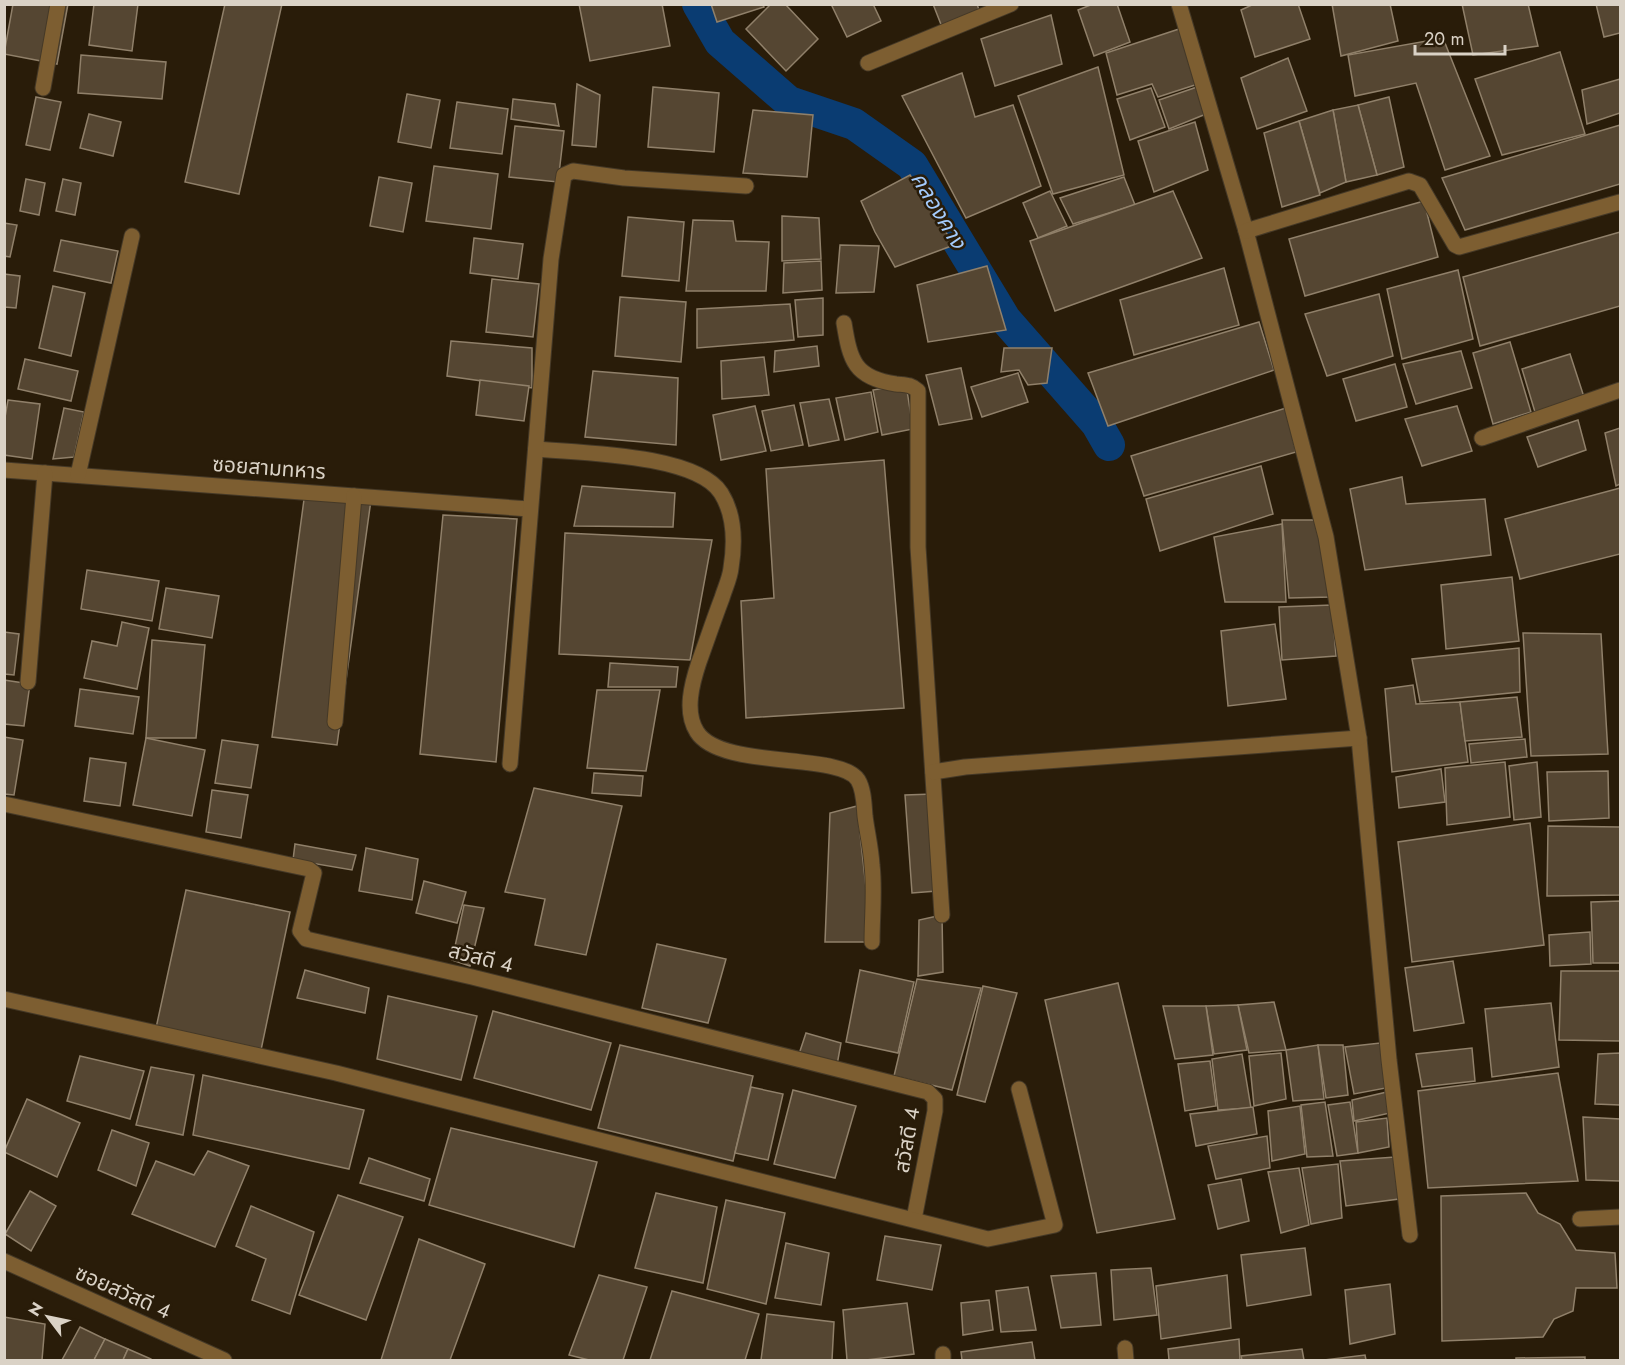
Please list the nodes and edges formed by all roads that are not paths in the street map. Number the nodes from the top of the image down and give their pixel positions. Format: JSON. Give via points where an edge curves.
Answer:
{"nodes":[{"id":1,"x":58,"y":4,"type":"edge"},
{"id":2,"x":1179,"y":4,"type":"edge"},
{"id":3,"x":1008,"y":5,"type":"edge"},
{"id":4,"x":868,"y":63,"type":"dead end"},
{"id":5,"x":43,"y":88,"type":"dead end"},
{"id":6,"x":746,"y":186,"type":"dead end"},
{"id":7,"x":1620,"y":202,"type":"edge"},
{"id":8,"x":1246,"y":231,"type":"junction"},
{"id":9,"x":132,"y":236,"type":"dead end"},
{"id":10,"x":844,"y":322,"type":"dead end"},
{"id":11,"x":1620,"y":390,"type":"edge"},
{"id":12,"x":1482,"y":438,"type":"dead end"},
{"id":13,"x":536,"y":449,"type":"junction"},
{"id":14,"x":4,"y":470,"type":"edge"},
{"id":15,"x":45,"y":473,"type":"junction"},
{"id":16,"x":78,"y":476,"type":"junction"},
{"id":17,"x":354,"y":496,"type":"junction"},
{"id":18,"x":529,"y":510,"type":"junction"},
{"id":19,"x":28,"y":682,"type":"dead end"},
{"id":20,"x":335,"y":722,"type":"dead end"},
{"id":21,"x":1359,"y":738,"type":"junction"},
{"id":22,"x":510,"y":764,"type":"dead end"},
{"id":23,"x":933,"y":772,"type":"junction"},
{"id":24,"x":4,"y":804,"type":"edge"},
{"id":25,"x":942,"y":915,"type":"dead end"},
{"id":26,"x":872,"y":942,"type":"dead end"},
{"id":27,"x":4,"y":999,"type":"edge"},
{"id":28,"x":1019,"y":1089,"type":"dead end"},
{"id":29,"x":1620,"y":1217,"type":"edge"},
{"id":30,"x":914,"y":1219,"type":"junction"},
{"id":31,"x":1580,"y":1219,"type":"dead end"},
{"id":32,"x":1410,"y":1234,"type":"dead end"},
{"id":33,"x":4,"y":1261,"type":"edge"},
{"id":34,"x":224,"y":1360,"type":"edge"}],
"edges":[{"from":1,"to":5,"type":"street"},
{"from":2,"to":8,"type":"street"},
{"from":3,"to":4,"type":"street"},
{"from":6,"to":13,"type":"street","via":[[566,173],[551,259]]},
{"from":7,"to":8,"type":"street","via":[[1459,247],[1420,185],[1409,182]]},
{"from":8,"to":21,"type":"street","via":[[1326,537]]},
{"from":9,"to":16,"type":"street"},
{"from":10,"to":23,"type":"street","via":[[848,352],[862,374],[912,386],[918,391],[918,547]]},
{"from":11,"to":12,"type":"street"},
{"from":13,"to":18,"type":"street"},
{"from":13,"to":26,"type":"street","via":[[627,457],[680,467],[710,481],[720,492],[735,536],[731,570],[696,673],[690,701],[693,724],[705,741],[727,751],[826,766],[857,779],[873,866]]},
{"from":14,"to":15,"type":"street","name":"ซอยสามทหาร"},
{"from":15,"to":16,"type":"street","name":"ซอยสามทหาร"},
{"from":15,"to":19,"type":"street"},
{"from":16,"to":17,"type":"street","name":"ซอยสามทหาร"},
{"from":17,"to":18,"type":"street","name":"ซอยสามทหาร"},
{"from":17,"to":20,"type":"street"},
{"from":18,"to":22,"type":"street"},
{"from":21,"to":23,"type":"street"},
{"from":21,"to":32,"type":"street","via":[[1389,1060]]},
{"from":23,"to":25,"type":"street"},
{"from":24,"to":30,"type":"street","name":"สวัสดี 4","via":[[312,870],[300,931],[306,939],[928,1092],[935,1100],[935,1111]]},
{"from":27,"to":30,"type":"street","via":[[336,1073]]},
{"from":28,"to":30,"type":"street","via":[[1055,1225],[988,1239]]},
{"from":29,"to":31,"type":"street"},
{"from":33,"to":34,"type":"street","name":"ซอยสวัสดี 4"}]}
